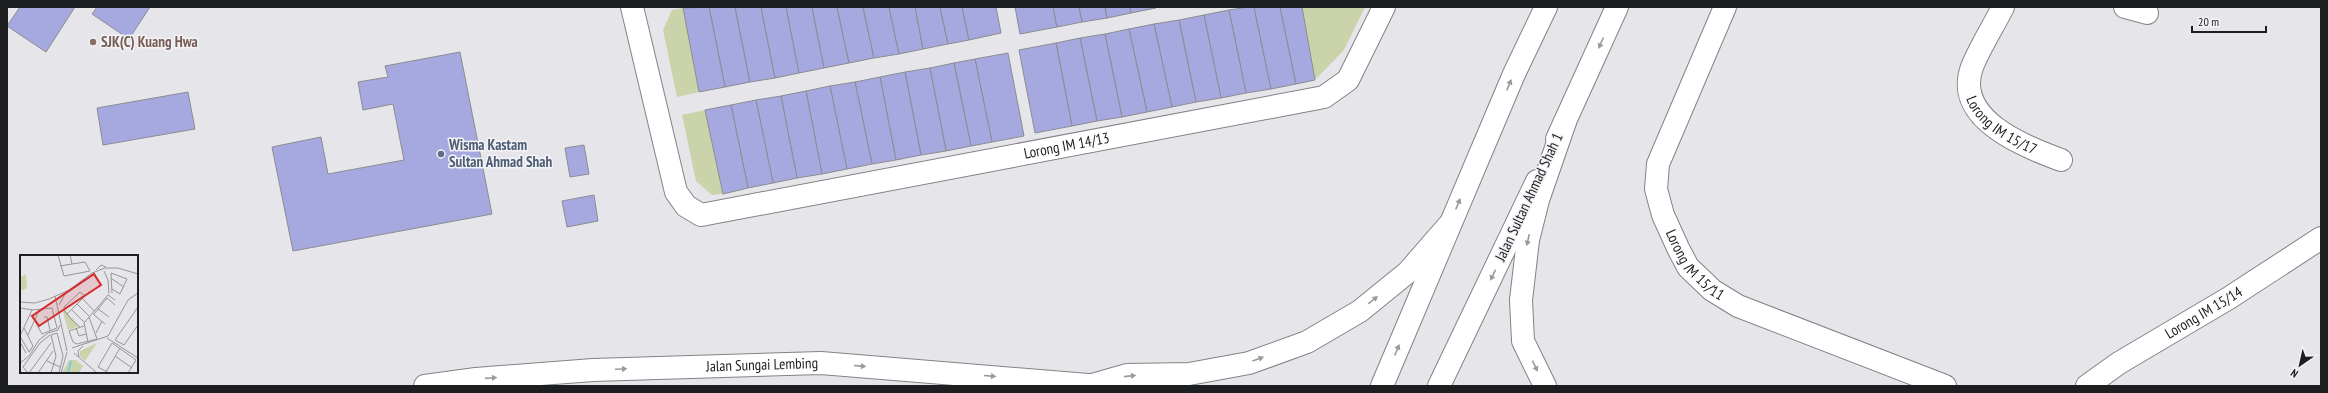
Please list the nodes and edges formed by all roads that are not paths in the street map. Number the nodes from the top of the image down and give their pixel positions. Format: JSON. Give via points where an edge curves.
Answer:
{"nodes":[{"id":1,"x":632,"y":7,"type":"edge"},
{"id":2,"x":1384,"y":7,"type":"edge"},
{"id":3,"x":1546,"y":7,"type":"edge"},
{"id":4,"x":1617,"y":7,"type":"edge"},
{"id":5,"x":1725,"y":7,"type":"edge"},
{"id":6,"x":2002,"y":7,"type":"edge"},
{"id":7,"x":2125,"y":7,"type":"edge"},
{"id":8,"x":2147,"y":13,"type":"dead end"},
{"id":9,"x":1565,"y":122,"type":"junction"},
{"id":10,"x":2061,"y":160,"type":"dead end"},
{"id":11,"x":1448,"y":226,"type":"junction"},
{"id":12,"x":2321,"y":238,"type":"edge"},
{"id":13,"x":1096,"y":385,"type":"edge"},
{"id":14,"x":424,"y":386,"type":"edge"},
{"id":15,"x":1382,"y":386,"type":"edge"},
{"id":16,"x":1439,"y":386,"type":"edge"},
{"id":17,"x":1545,"y":386,"type":"edge"},
{"id":18,"x":1945,"y":386,"type":"edge"},
{"id":19,"x":2087,"y":386,"type":"edge"}],
"edges":[{"from":1,"to":2,"type":"main road","name":"Lorong IM 14/13","via":[[676,192],[686,206],[701,216],[1324,97],[1348,80]]},
{"from":11,"to":3,"type":"main road","one_way":true},
{"from":4,"to":9,"type":"main road","name":"Jalan Sultan Ahmad Shah 1","one_way":true},
{"from":5,"to":18,"type":"main road","name":"Lorong IM 15/11","via":[[1658,164],[1656,189],[1663,215],[1688,267],[1712,290],[1738,306]]},
{"from":6,"to":10,"type":"main road","name":"Lorong IM 15/17","via":[[1972,68],[1968,91],[1978,112],[1995,126],[2024,146]]},
{"from":7,"to":8,"type":"main road"},
{"from":9,"to":16,"type":"main road","name":"Jalan Sultan Ahmad Shah 1","one_way":true},
{"from":9,"to":17,"type":"main road","one_way":true,"via":[[1538,200],[1528,240],[1521,300],[1523,341]]},
{"from":13,"to":11,"type":"main road","name":"Jalan Sungai Lembing","one_way":true,"via":[[1127,376],[1189,374],[1249,363],[1307,342],[1360,311],[1408,272]]},
{"from":15,"to":11,"type":"main road","one_way":true},
{"from":12,"to":19,"type":"main road","name":"Lorong IM 15/14"},
{"from":14,"to":13,"type":"main road","name":"Jalan Sungai Lembing","one_way":true,"via":[[476,378],[593,370],[822,363]]}]}
